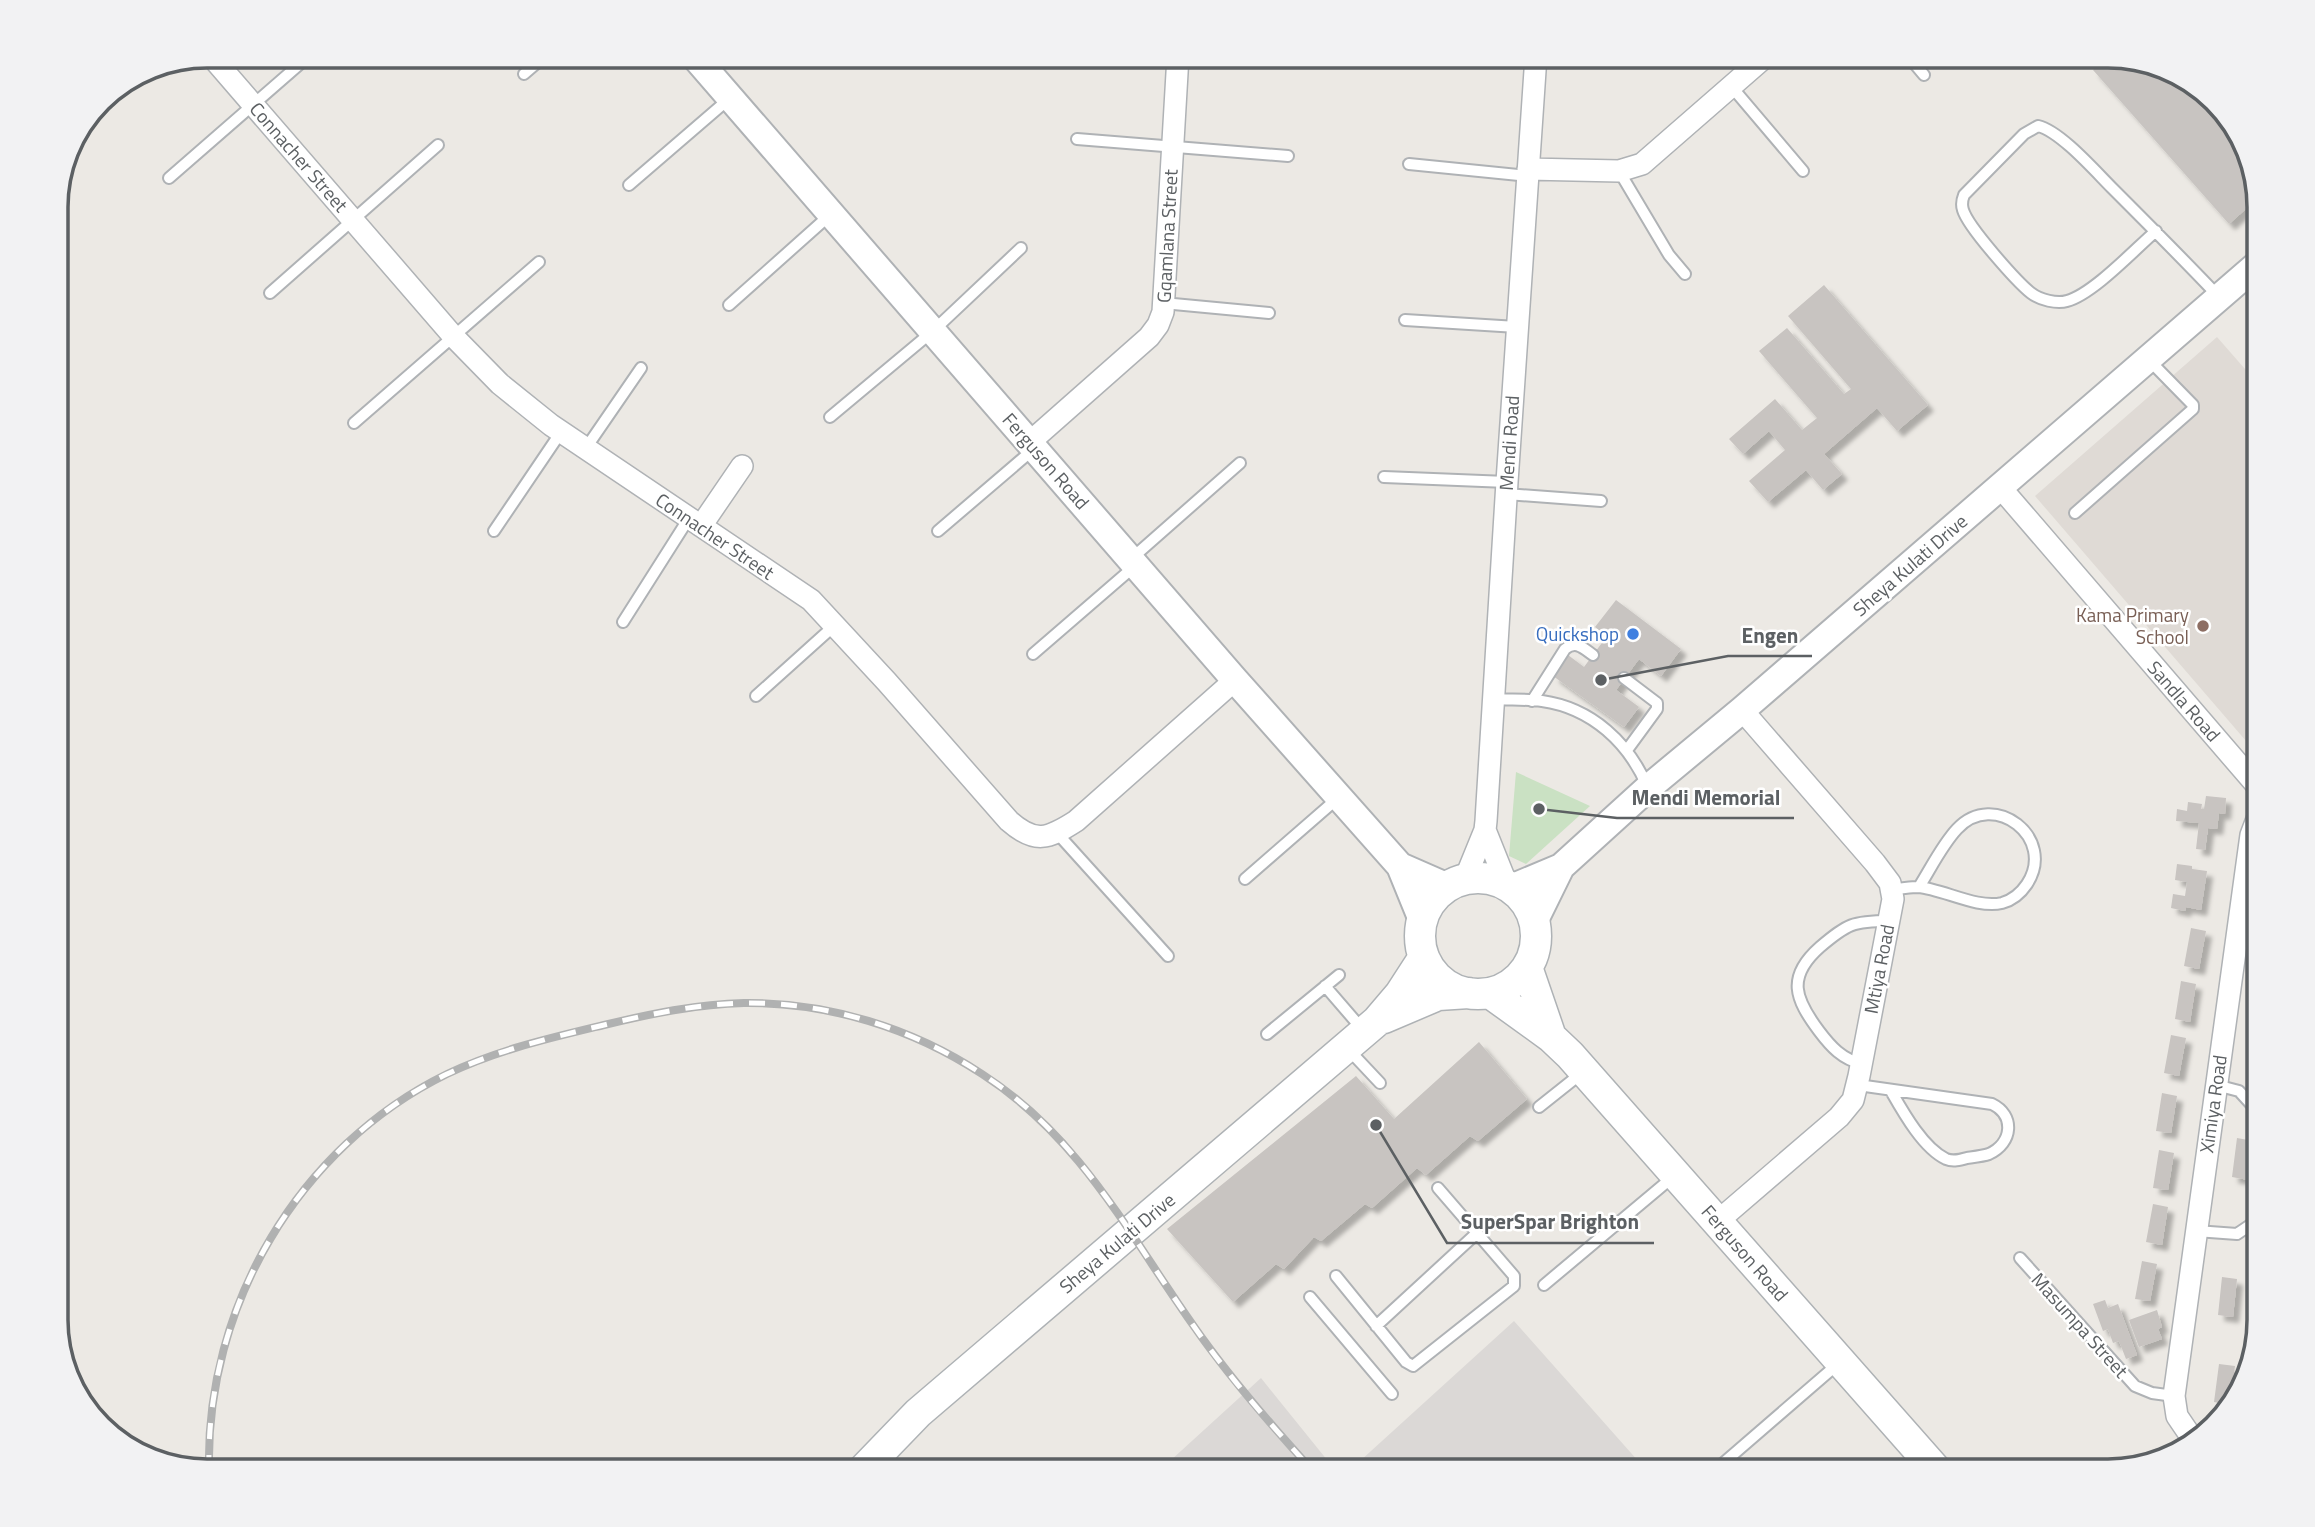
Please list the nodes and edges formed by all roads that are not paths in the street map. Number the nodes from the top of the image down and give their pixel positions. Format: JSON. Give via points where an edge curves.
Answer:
{"nodes":[{"id":1,"x":1177,"y":68,"type":"edge"},
{"id":2,"x":1535,"y":68,"type":"edge"},
{"id":3,"x":1751,"y":68,"type":"edge"},
{"id":4,"x":1918,"y":68,"type":"edge"},
{"id":5,"x":222,"y":69,"type":"edge"},
{"id":6,"x":294,"y":69,"type":"edge"},
{"id":7,"x":530,"y":69,"type":"edge"},
{"id":8,"x":712,"y":69,"type":"edge"},
{"id":9,"x":524,"y":74,"type":"dead end"},
{"id":10,"x":1924,"y":75,"type":"dead end"},
{"id":11,"x":1731,"y":86,"type":"junction"},
{"id":12,"x":730,"y":98,"type":"junction"},
{"id":13,"x":254,"y":105,"type":"junction"},
{"id":14,"x":1077,"y":139,"type":"dead end"},
{"id":15,"x":438,"y":145,"type":"dead end"},
{"id":16,"x":1172,"y":146,"type":"junction"},
{"id":17,"x":1288,"y":156,"type":"dead end"},
{"id":18,"x":1409,"y":163,"type":"dead end"},
{"id":19,"x":1803,"y":170,"type":"dead end"},
{"id":20,"x":1619,"y":172,"type":"junction"},
{"id":21,"x":1528,"y":173,"type":"junction"},
{"id":22,"x":169,"y":178,"type":"dead end"},
{"id":23,"x":629,"y":185,"type":"dead end"},
{"id":24,"x":831,"y":214,"type":"junction"},
{"id":25,"x":355,"y":221,"type":"junction"},
{"id":26,"x":2156,"y":231,"type":"junction"},
{"id":27,"x":1021,"y":248,"type":"dead end"},
{"id":28,"x":539,"y":262,"type":"dead end"},
{"id":29,"x":2247,"y":272,"type":"edge"},
{"id":30,"x":1685,"y":274,"type":"dead end"},
{"id":31,"x":270,"y":293,"type":"dead end"},
{"id":32,"x":2219,"y":297,"type":"junction"},
{"id":33,"x":1163,"y":303,"type":"junction"},
{"id":34,"x":729,"y":305,"type":"dead end"},
{"id":35,"x":1269,"y":313,"type":"dead end"},
{"id":36,"x":1405,"y":320,"type":"dead end"},
{"id":37,"x":1517,"y":327,"type":"junction"},
{"id":38,"x":933,"y":331,"type":"junction"},
{"id":39,"x":454,"y":337,"type":"junction"},
{"id":40,"x":2148,"y":359,"type":"junction"},
{"id":41,"x":641,"y":368,"type":"dead end"},
{"id":42,"x":830,"y":417,"type":"dead end"},
{"id":43,"x":354,"y":424,"type":"dead end"},
{"id":44,"x":561,"y":432,"type":"junction"},
{"id":45,"x":1032,"y":445,"type":"junction"},
{"id":46,"x":586,"y":449,"type":"junction"},
{"id":47,"x":1240,"y":463,"type":"dead end"},
{"id":48,"x":742,"y":466,"type":"dead end"},
{"id":49,"x":1384,"y":477,"type":"dead end"},
{"id":50,"x":2000,"y":487,"type":"junction"},
{"id":51,"x":1506,"y":488,"type":"junction"},
{"id":52,"x":1601,"y":500,"type":"dead end"},
{"id":53,"x":2075,"y":513,"type":"dead end"},
{"id":54,"x":695,"y":522,"type":"junction"},
{"id":55,"x":494,"y":531,"type":"dead end"},
{"id":56,"x":938,"y":531,"type":"dead end"},
{"id":57,"x":1133,"y":562,"type":"junction"},
{"id":58,"x":623,"y":622,"type":"dead end"},
{"id":59,"x":835,"y":625,"type":"junction"},
{"id":60,"x":1033,"y":654,"type":"dead end"},
{"id":61,"x":1593,"y":655,"type":"dead end"},
{"id":62,"x":1625,"y":678,"type":"dead end"},
{"id":63,"x":1235,"y":680,"type":"junction"},
{"id":64,"x":756,"y":696,"type":"dead end"},
{"id":65,"x":1493,"y":699,"type":"junction"},
{"id":66,"x":1532,"y":701,"type":"junction"},
{"id":67,"x":1742,"y":710,"type":"junction"},
{"id":68,"x":1627,"y":750,"type":"junction"},
{"id":69,"x":2247,"y":774,"type":"edge"},
{"id":70,"x":1648,"y":788,"type":"junction"},
{"id":71,"x":1339,"y":797,"type":"junction"},
{"id":72,"x":1485,"y":830,"type":"junction"},
{"id":73,"x":1057,"y":833,"type":"junction"},
{"id":74,"x":2247,"y":864,"type":"edge"},
{"id":75,"x":1400,"y":866,"type":"junction"},
{"id":76,"x":1561,"y":867,"type":"junction"},
{"id":77,"x":1245,"y":879,"type":"dead end"},
{"id":78,"x":1457,"y":883,"type":"junction"},
{"id":79,"x":1509,"y":887,"type":"junction"},
{"id":80,"x":1919,"y":887,"type":"junction"},
{"id":81,"x":1892,"y":889,"type":"junction"},
{"id":82,"x":1422,"y":920,"type":"junction"},
{"id":83,"x":1889,"y":920,"type":"junction"},
{"id":84,"x":1534,"y":922,"type":"junction"},
{"id":85,"x":1168,"y":956,"type":"dead end"},
{"id":86,"x":1424,"y":957,"type":"junction"},
{"id":87,"x":1527,"y":967,"type":"junction"},
{"id":88,"x":1339,"y":975,"type":"dead end"},
{"id":89,"x":1325,"y":986,"type":"junction"},
{"id":90,"x":1480,"y":993,"type":"junction"},
{"id":91,"x":1362,"y":1033,"type":"junction"},
{"id":92,"x":1267,"y":1034,"type":"dead end"},
{"id":93,"x":1551,"y":1037,"type":"junction"},
{"id":94,"x":1861,"y":1064,"type":"junction"},
{"id":95,"x":1584,"y":1071,"type":"junction"},
{"id":96,"x":1380,"y":1083,"type":"dead end"},
{"id":97,"x":1858,"y":1085,"type":"junction"},
{"id":98,"x":2216,"y":1085,"type":"junction"},
{"id":99,"x":1891,"y":1091,"type":"junction"},
{"id":100,"x":2247,"y":1099,"type":"edge"},
{"id":101,"x":1538,"y":1107,"type":"dead end"},
{"id":102,"x":1676,"y":1174,"type":"junction"},
{"id":103,"x":1438,"y":1188,"type":"dead end"},
{"id":104,"x":1718,"y":1221,"type":"junction"},
{"id":105,"x":2247,"y":1229,"type":"edge"},
{"id":106,"x":2196,"y":1231,"type":"junction"},
{"id":107,"x":1477,"y":1233,"type":"junction"},
{"id":108,"x":2020,"y":1258,"type":"dead end"},
{"id":109,"x":1336,"y":1276,"type":"dead end"},
{"id":110,"x":1544,"y":1284,"type":"dead end"},
{"id":111,"x":1310,"y":1297,"type":"dead end"},
{"id":112,"x":1376,"y":1326,"type":"junction"},
{"id":113,"x":1841,"y":1361,"type":"junction"},
{"id":114,"x":1392,"y":1394,"type":"dead end"},
{"id":115,"x":2174,"y":1396,"type":"junction"},
{"id":116,"x":2188,"y":1433,"type":"edge"},
{"id":117,"x":874,"y":1459,"type":"edge"},
{"id":118,"x":1728,"y":1459,"type":"edge"},
{"id":119,"x":1927,"y":1459,"type":"edge"}],
"edges":[{"from":1,"to":16,"type":"street","name":"Gqamlana Street"},
{"from":2,"to":21,"type":"street","name":"Mendi Road"},
{"from":3,"to":11,"type":"street"},
{"from":4,"to":10,"type":"lane"},
{"from":5,"to":13,"type":"street","name":"Connacher Street"},
{"from":6,"to":13,"type":"lane"},
{"from":7,"to":9,"type":"lane"},
{"from":8,"to":12,"type":"street","name":"Ferguson Road"},
{"from":11,"to":19,"type":"lane"},
{"from":11,"to":20,"type":"street","via":[[1642,164]]},
{"from":12,"to":23,"type":"lane"},
{"from":12,"to":24,"type":"street","name":"Ferguson Road"},
{"from":13,"to":22,"type":"lane"},
{"from":13,"to":25,"type":"street","name":"Connacher Street"},
{"from":14,"to":16,"type":"lane"},
{"from":15,"to":25,"type":"lane"},
{"from":16,"to":17,"type":"lane"},
{"from":16,"to":33,"type":"street","name":"Gqamlana Street"},
{"from":18,"to":21,"type":"lane"},
{"from":20,"to":21,"type":"street"},
{"from":20,"to":30,"type":"lane"},
{"from":21,"to":37,"type":"street","name":"Mendi Road"},
{"from":24,"to":34,"type":"lane"},
{"from":24,"to":38,"type":"street","name":"Ferguson Road"},
{"from":25,"to":31,"type":"lane"},
{"from":25,"to":39,"type":"street","name":"Connacher Street"},
{"from":26,"to":26,"type":"lane","via":[[2080,156],[2038,126],[2016,142],[1964,195],[1962,203],[1966,218],[1995,255],[2032,294],[2054,302],[2065,302],[2092,287]]},
{"from":26,"to":32,"type":"lane"},
{"from":27,"to":38,"type":"lane"},
{"from":28,"to":39,"type":"lane"},
{"from":29,"to":32,"type":"street","name":"Sheya Kulati Drive"},
{"from":32,"to":40,"type":"street","name":"Sheya Kulati Drive"},
{"from":33,"to":35,"type":"lane"},
{"from":33,"to":45,"type":"street","name":"Gqamlana Street","via":[[1158,325],[1149,337]]},
{"from":36,"to":37,"type":"lane"},
{"from":37,"to":51,"type":"street","name":"Mendi Road"},
{"from":38,"to":42,"type":"lane"},
{"from":38,"to":45,"type":"street","name":"Ferguson Road"},
{"from":39,"to":43,"type":"lane"},
{"from":39,"to":44,"type":"street","name":"Connacher Street","via":[[499,384]]},
{"from":40,"to":50,"type":"street","name":"Sheya Kulati Drive"},
{"from":40,"to":53,"type":"lane","via":[[2193,409]]},
{"from":41,"to":46,"type":"lane"},
{"from":44,"to":46,"type":"street","name":"Connacher Street"},
{"from":44,"to":55,"type":"lane"},
{"from":45,"to":56,"type":"lane"},
{"from":45,"to":57,"type":"street","name":"Ferguson Road"},
{"from":46,"to":54,"type":"street","name":"Connacher Street"},
{"from":47,"to":57,"type":"lane"},
{"from":48,"to":54,"type":"street"},
{"from":49,"to":51,"type":"lane"},
{"from":50,"to":67,"type":"street","name":"Sheya Kulati Drive"},
{"from":50,"to":69,"type":"street","name":"Sandla Road"},
{"from":51,"to":52,"type":"lane"},
{"from":51,"to":65,"type":"street","name":"Mendi Road"},
{"from":54,"to":58,"type":"lane"},
{"from":54,"to":59,"type":"street","name":"Connacher Street","via":[[811,600]]},
{"from":57,"to":60,"type":"lane"},
{"from":57,"to":63,"type":"street","name":"Ferguson Road"},
{"from":59,"to":64,"type":"lane"},
{"from":59,"to":73,"type":"street","name":"Connacher Street","via":[[1009,821],[1025,835]]},
{"from":61,"to":66,"type":"lane","via":[[1579,645],[1565,649]]},
{"from":62,"to":68,"type":"lane","via":[[1657,703]]},
{"from":63,"to":71,"type":"street","name":"Ferguson Road"},
{"from":63,"to":73,"type":"street"},
{"from":65,"to":66,"type":"lane"},
{"from":65,"to":72,"type":"street","name":"Mendi Road"},
{"from":66,"to":68,"type":"lane","via":[[1587,716]]},
{"from":67,"to":70,"type":"street","name":"Sheya Kulati Drive"},
{"from":67,"to":81,"type":"street","via":[[1875,863]]},
{"from":68,"to":70,"type":"lane"},
{"from":70,"to":76,"type":"street","name":"Sheya Kulati Drive"},
{"from":71,"to":75,"type":"street","name":"Ferguson Road"},
{"from":71,"to":77,"type":"lane"},
{"from":72,"to":78,"type":"street","name":"Mendi Road"},
{"from":72,"to":79,"type":"street","name":"Mendi Road"},
{"from":73,"to":85,"type":"lane"},
{"from":74,"to":98,"type":"street","name":"Ximiya Road"},
{"from":75,"to":78,"type":"street","name":"Ferguson Road"},
{"from":75,"to":82,"type":"street","name":"Ferguson Road"},
{"from":76,"to":79,"type":"street","name":"Sheya Kulati Drive"},
{"from":76,"to":84,"type":"street","name":"Sheya Kulati Drive"},
{"from":78,"to":79,"type":"main road","via":[[1479,878]]},
{"from":78,"to":82,"type":"main road","via":[[1431,901]]},
{"from":79,"to":84,"type":"main road","via":[[1528,906]]},
{"from":80,"to":80,"type":"lane","via":[[2004,902],[2018,895],[2030,879],[2034,847],[2010,819],[1996,814],[1969,820],[1958,828]]},
{"from":80,"to":81,"type":"lane"},
{"from":81,"to":83,"type":"street","name":"Mtiya Road"},
{"from":82,"to":86,"type":"main road"},
{"from":83,"to":94,"type":"street","name":"Mtiya Road"},
{"from":83,"to":94,"type":"lane","via":[[1847,926],[1805,961],[1798,980],[1803,1010],[1835,1050]]},
{"from":84,"to":87,"type":"main road","via":[[1535,947]]},
{"from":86,"to":90,"type":"main road","via":[[1440,980],[1459,991]]},
{"from":86,"to":91,"type":"main road","name":"Sheya Kulati Drive","via":[[1400,994]]},
{"from":87,"to":90,"type":"main road","via":[[1503,989]]},
{"from":87,"to":93,"type":"main road","name":"Ferguson Road"},
{"from":88,"to":89,"type":"lane"},
{"from":89,"to":91,"type":"lane"},
{"from":89,"to":92,"type":"lane"},
{"from":90,"to":91,"type":"main road","name":"Sheya Kulati Drive","via":[[1438,995]]},
{"from":90,"to":93,"type":"main road","name":"Ferguson Road"},
{"from":91,"to":96,"type":"lane"},
{"from":91,"to":117,"type":"main road","name":"Sheya Kulati Drive","via":[[918,1413]]},
{"from":93,"to":95,"type":"main road","name":"Ferguson Road"},
{"from":94,"to":97,"type":"street","name":"Mtiya Road"},
{"from":95,"to":101,"type":"lane"},
{"from":95,"to":102,"type":"main road","name":"Ferguson Road"},
{"from":97,"to":99,"type":"lane"},
{"from":97,"to":104,"type":"street","name":"Mtiya Road","via":[[1839,1118]]},
{"from":98,"to":100,"type":"lane","via":[[2239,1091]]},
{"from":98,"to":106,"type":"street","name":"Ximiya Road"},
{"from":99,"to":99,"type":"lane","via":[[1992,1104],[2007,1118],[2006,1140],[1990,1153],[1945,1159],[1927,1144]]},
{"from":102,"to":104,"type":"main road","name":"Ferguson Road"},
{"from":102,"to":110,"type":"lane"},
{"from":103,"to":107,"type":"lane"},
{"from":104,"to":113,"type":"main road","name":"Ferguson Road"},
{"from":105,"to":106,"type":"lane","via":[[2236,1234]]},
{"from":106,"to":115,"type":"street","name":"Ximiya Road"},
{"from":107,"to":112,"type":"lane"},
{"from":107,"to":112,"type":"lane","via":[[1514,1276],[1514,1286],[1413,1366]]},
{"from":108,"to":115,"type":"lane","name":"Masumpa Street","via":[[2135,1387]]},
{"from":109,"to":112,"type":"lane"},
{"from":111,"to":114,"type":"lane"},
{"from":113,"to":118,"type":"lane"},
{"from":113,"to":119,"type":"main road","name":"Ferguson Road"},
{"from":115,"to":116,"type":"street","via":[[2177,1416]]}]}
